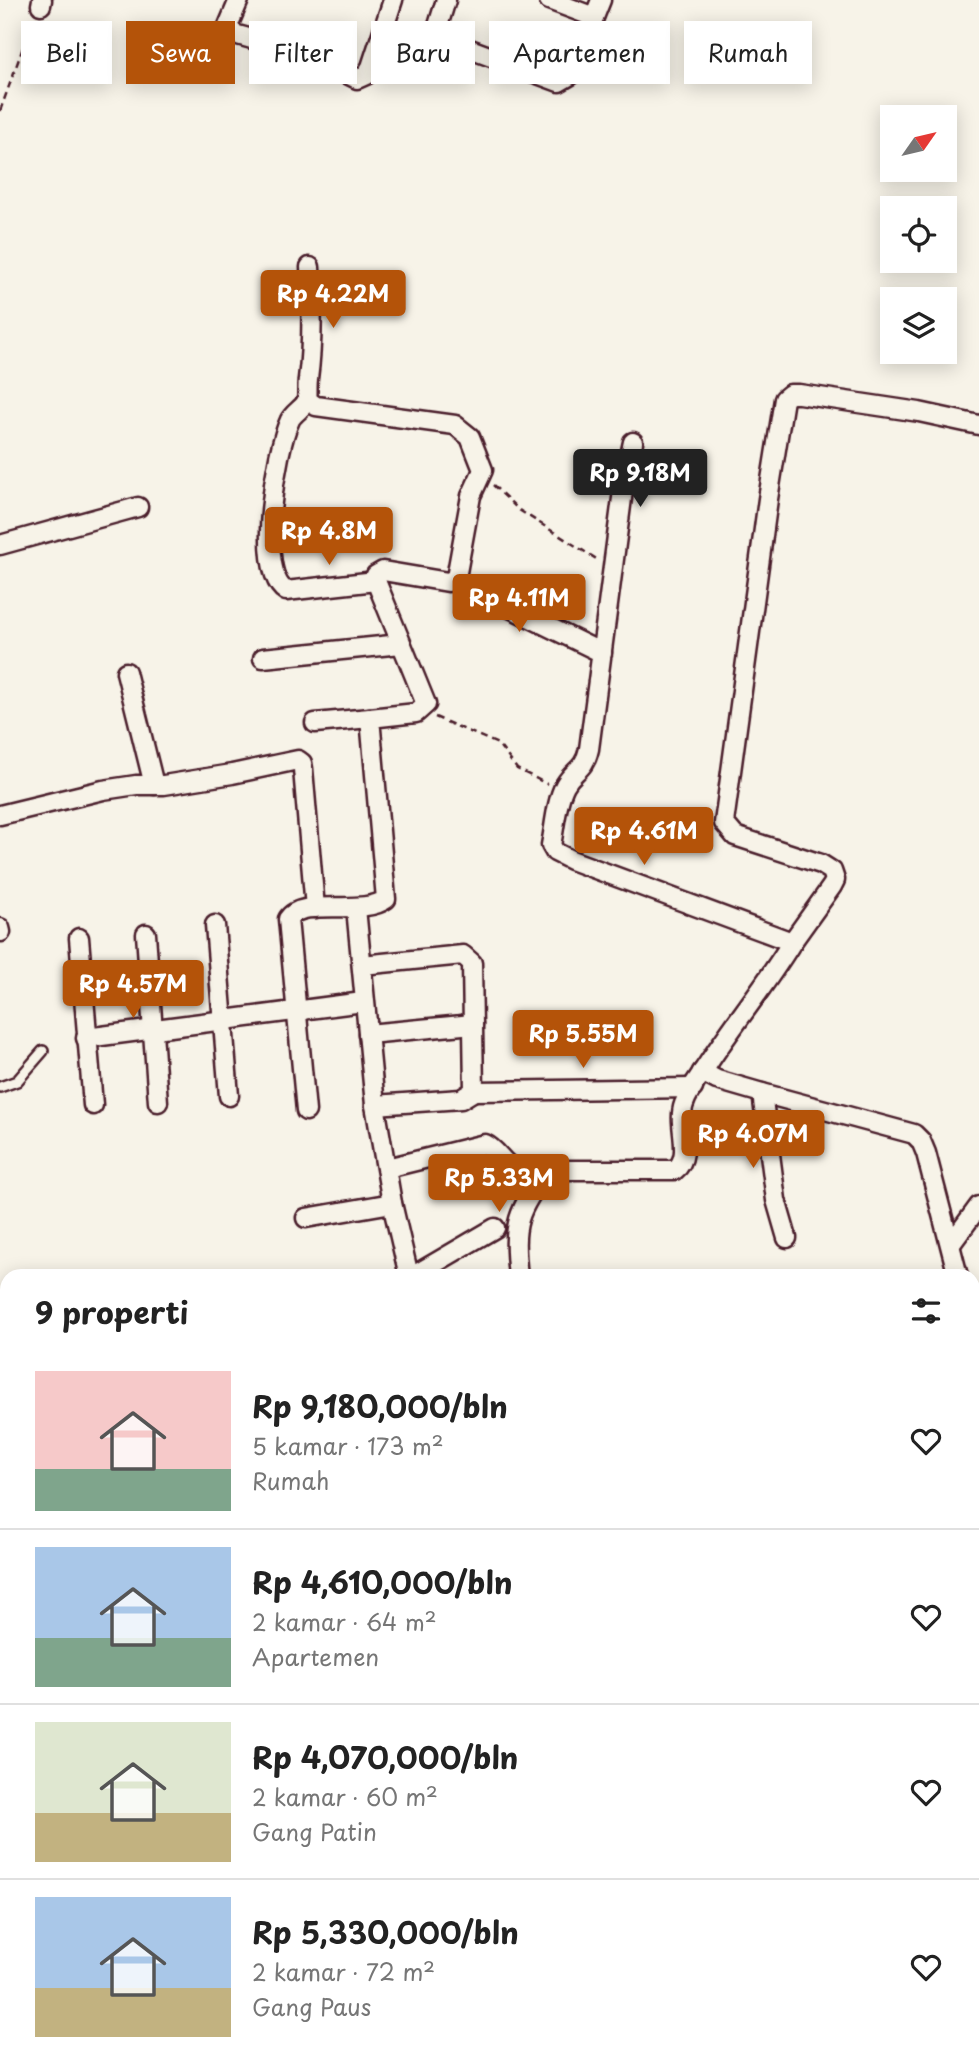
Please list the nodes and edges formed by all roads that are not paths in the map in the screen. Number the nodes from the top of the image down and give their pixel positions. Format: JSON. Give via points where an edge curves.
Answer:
{"nodes":[{"id":1,"x":239,"y":0,"type":"edge"},
{"id":2,"x":393,"y":0,"type":"edge"},
{"id":3,"x":446,"y":0,"type":"edge"},
{"id":4,"x":549,"y":0,"type":"edge"},
{"id":5,"x":601,"y":0,"type":"edge"},
{"id":6,"x":594,"y":17,"type":"junction"},
{"id":7,"x":310,"y":267,"type":"dead end"},
{"id":8,"x":307,"y":400,"type":"junction"},
{"id":9,"x":979,"y":425,"type":"edge"},
{"id":10,"x":633,"y":442,"type":"dead end"},
{"id":11,"x":138,"y":507,"type":"dead end"},
{"id":12,"x":0,"y":545,"type":"edge"},
{"id":13,"x":453,"y":580,"type":"junction"},
{"id":14,"x":376,"y":581,"type":"junction"},
{"id":15,"x":401,"y":643,"type":"junction"},
{"id":16,"x":602,"y":653,"type":"junction"},
{"id":17,"x":263,"y":658,"type":"dead end"},
{"id":18,"x":126,"y":672,"type":"dead end"},
{"id":19,"x":370,"y":719,"type":"junction"},
{"id":20,"x":315,"y":723,"type":"dead end"},
{"id":21,"x":155,"y":785,"type":"junction"},
{"id":22,"x":0,"y":815,"type":"edge"},
{"id":23,"x":315,"y":908,"type":"junction"},
{"id":24,"x":356,"y":908,"type":"junction"},
{"id":25,"x":215,"y":925,"type":"dead end"},
{"id":26,"x":146,"y":934,"type":"dead end"},
{"id":27,"x":79,"y":938,"type":"dead end"},
{"id":28,"x":792,"y":942,"type":"junction"},
{"id":29,"x":362,"y":965,"type":"junction"},
{"id":30,"x":363,"y":1002,"type":"junction"},
{"id":31,"x":295,"y":1010,"type":"junction"},
{"id":32,"x":224,"y":1020,"type":"junction"},
{"id":33,"x":473,"y":1024,"type":"junction"},
{"id":34,"x":153,"y":1029,"type":"junction"},
{"id":35,"x":368,"y":1034,"type":"junction"},
{"id":36,"x":86,"y":1038,"type":"junction"},
{"id":37,"x":43,"y":1051,"type":"dead end"},
{"id":38,"x":698,"y":1080,"type":"junction"},
{"id":39,"x":0,"y":1087,"type":"edge"},
{"id":40,"x":474,"y":1091,"type":"junction"},
{"id":41,"x":762,"y":1093,"type":"junction"},
{"id":42,"x":229,"y":1096,"type":"dead end"},
{"id":43,"x":158,"y":1102,"type":"dead end"},
{"id":44,"x":93,"y":1105,"type":"dead end"},
{"id":45,"x":375,"y":1105,"type":"junction"},
{"id":46,"x":306,"y":1111,"type":"dead end"},
{"id":47,"x":387,"y":1168,"type":"junction"},
{"id":48,"x":548,"y":1170,"type":"junction"},
{"id":49,"x":392,"y":1203,"type":"junction"},
{"id":50,"x":979,"y":1206,"type":"edge"},
{"id":51,"x":306,"y":1219,"type":"dead end"},
{"id":52,"x":495,"y":1228,"type":"dead end"},
{"id":53,"x":787,"y":1238,"type":"dead end"},
{"id":54,"x":951,"y":1244,"type":"junction"},
{"id":55,"x":409,"y":1269,"type":"edge"},
{"id":56,"x":423,"y":1269,"type":"edge"},
{"id":57,"x":517,"y":1269,"type":"edge"},
{"id":58,"x":956,"y":1269,"type":"edge"}],
"edges":[{"from":1,"to":2,"type":"street","via":[[228,26],[234,34],[309,55],[357,79],[371,67]]},
{"from":3,"to":6,"type":"street","via":[[437,29],[443,39],[559,82],[571,75]]},
{"from":4,"to":6,"type":"street"},
{"from":5,"to":6,"type":"street"},
{"from":7,"to":8,"type":"street","via":[[314,326]]},
{"from":8,"to":13,"type":"street","via":[[316,407],[455,425],[470,437],[483,470],[471,496],[458,576]]},
{"from":8,"to":14,"type":"street","via":[[291,417],[274,478],[270,524],[279,586],[286,590]]},
{"from":9,"to":28,"type":"street","via":[[794,393],[784,399],[724,823],[735,836],[832,871],[832,886]]},
{"from":10,"to":16,"type":"street"},
{"from":11,"to":12,"type":"street"},
{"from":13,"to":14,"type":"street","via":[[383,571]]},
{"from":13,"to":16,"type":"street"},
{"from":14,"to":15,"type":"street"},
{"from":15,"to":17,"type":"street"},
{"from":15,"to":19,"type":"street","via":[[426,704],[421,711]]},
{"from":16,"to":28,"type":"street","via":[[586,762],[563,791],[551,845],[555,852]]},
{"from":18,"to":21,"type":"street"},
{"from":19,"to":20,"type":"street"},
{"from":19,"to":24,"type":"street","via":[[387,896],[380,903]]},
{"from":21,"to":22,"type":"street","via":[[103,790]]},
{"from":21,"to":23,"type":"street","via":[[300,761]]},
{"from":23,"to":24,"type":"street"},
{"from":23,"to":31,"type":"street","via":[[293,913],[288,919]]},
{"from":24,"to":29,"type":"street"},
{"from":25,"to":32,"type":"street"},
{"from":26,"to":34,"type":"street"},
{"from":27,"to":36,"type":"street"},
{"from":28,"to":38,"type":"street"},
{"from":29,"to":30,"type":"street"},
{"from":29,"to":33,"type":"street","via":[[466,956],[472,963]]},
{"from":30,"to":31,"type":"street"},
{"from":30,"to":35,"type":"street"},
{"from":31,"to":32,"type":"street"},
{"from":31,"to":46,"type":"street"},
{"from":32,"to":34,"type":"street"},
{"from":32,"to":42,"type":"street"},
{"from":33,"to":35,"type":"street"},
{"from":33,"to":40,"type":"street"},
{"from":34,"to":36,"type":"street"},
{"from":34,"to":43,"type":"street"},
{"from":35,"to":45,"type":"street"},
{"from":36,"to":44,"type":"street"},
{"from":37,"to":39,"type":"lane","via":[[17,1081]]},
{"from":38,"to":40,"type":"street"},
{"from":38,"to":41,"type":"street","via":[[717,1080]]},
{"from":38,"to":48,"type":"street","via":[[684,1102],[684,1153],[675,1170]]},
{"from":40,"to":45,"type":"street","via":[[461,1099]]},
{"from":41,"to":53,"type":"street","via":[[776,1200]]},
{"from":41,"to":54,"type":"street","via":[[914,1135],[926,1153]]},
{"from":45,"to":47,"type":"street"},
{"from":47,"to":48,"type":"street","via":[[485,1143],[508,1167]]},
{"from":47,"to":49,"type":"street"},
{"from":48,"to":57,"type":"street","via":[[518,1217],[514,1239]]},
{"from":49,"to":51,"type":"street"},
{"from":49,"to":55,"type":"street"},
{"from":50,"to":54,"type":"street"},
{"from":52,"to":56,"type":"street"},
{"from":54,"to":58,"type":"street"}]}
